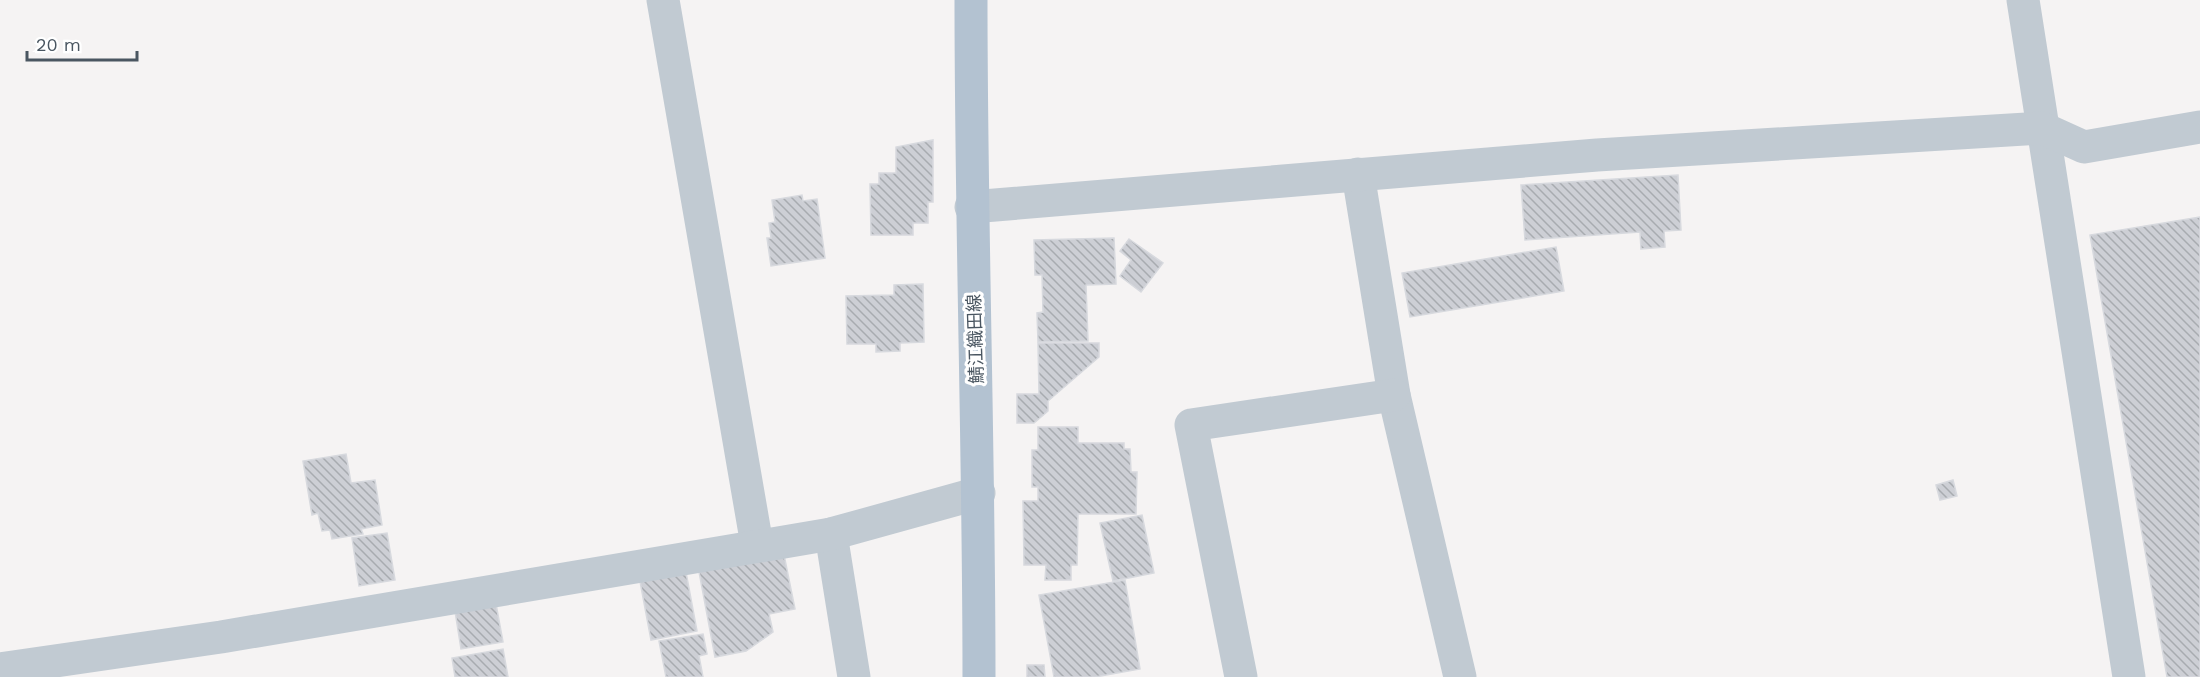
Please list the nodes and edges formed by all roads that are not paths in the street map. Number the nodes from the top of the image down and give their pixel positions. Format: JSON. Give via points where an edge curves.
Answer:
{"nodes":[{"id":1,"x":663,"y":0,"type":"edge"},
{"id":2,"x":971,"y":0,"type":"edge"},
{"id":3,"x":2023,"y":0,"type":"edge"},
{"id":4,"x":2200,"y":127,"type":"edge"},
{"id":5,"x":2042,"y":128,"type":"junction"},
{"id":6,"x":1358,"y":174,"type":"junction"},
{"id":7,"x":971,"y":207,"type":"junction"},
{"id":8,"x":1394,"y":394,"type":"junction"},
{"id":9,"x":979,"y":493,"type":"junction"},
{"id":10,"x":831,"y":534,"type":"junction"},
{"id":11,"x":757,"y":545,"type":"junction"},
{"id":12,"x":0,"y":669,"type":"edge"},
{"id":13,"x":854,"y":677,"type":"edge"},
{"id":14,"x":979,"y":677,"type":"edge"},
{"id":15,"x":1240,"y":677,"type":"edge"},
{"id":16,"x":1460,"y":677,"type":"edge"},
{"id":17,"x":2129,"y":677,"type":"edge"}],
"edges":[{"from":1,"to":11,"type":"street"},
{"from":2,"to":7,"type":"main road","name":"鯖江織田線"},
{"from":3,"to":5,"type":"street"},
{"from":4,"to":5,"type":"street","via":[[2084,147]]},
{"from":5,"to":6,"type":"street"},
{"from":5,"to":17,"type":"street"},
{"from":6,"to":7,"type":"street"},
{"from":6,"to":8,"type":"street"},
{"from":7,"to":9,"type":"main road","name":"鯖江織田線"},
{"from":8,"to":15,"type":"street","via":[[1191,425]]},
{"from":8,"to":16,"type":"street"},
{"from":9,"to":10,"type":"street"},
{"from":9,"to":14,"type":"main road","name":"鯖江織田線"},
{"from":10,"to":11,"type":"street"},
{"from":10,"to":13,"type":"street"},
{"from":11,"to":12,"type":"street","via":[[221,637]]}]}
